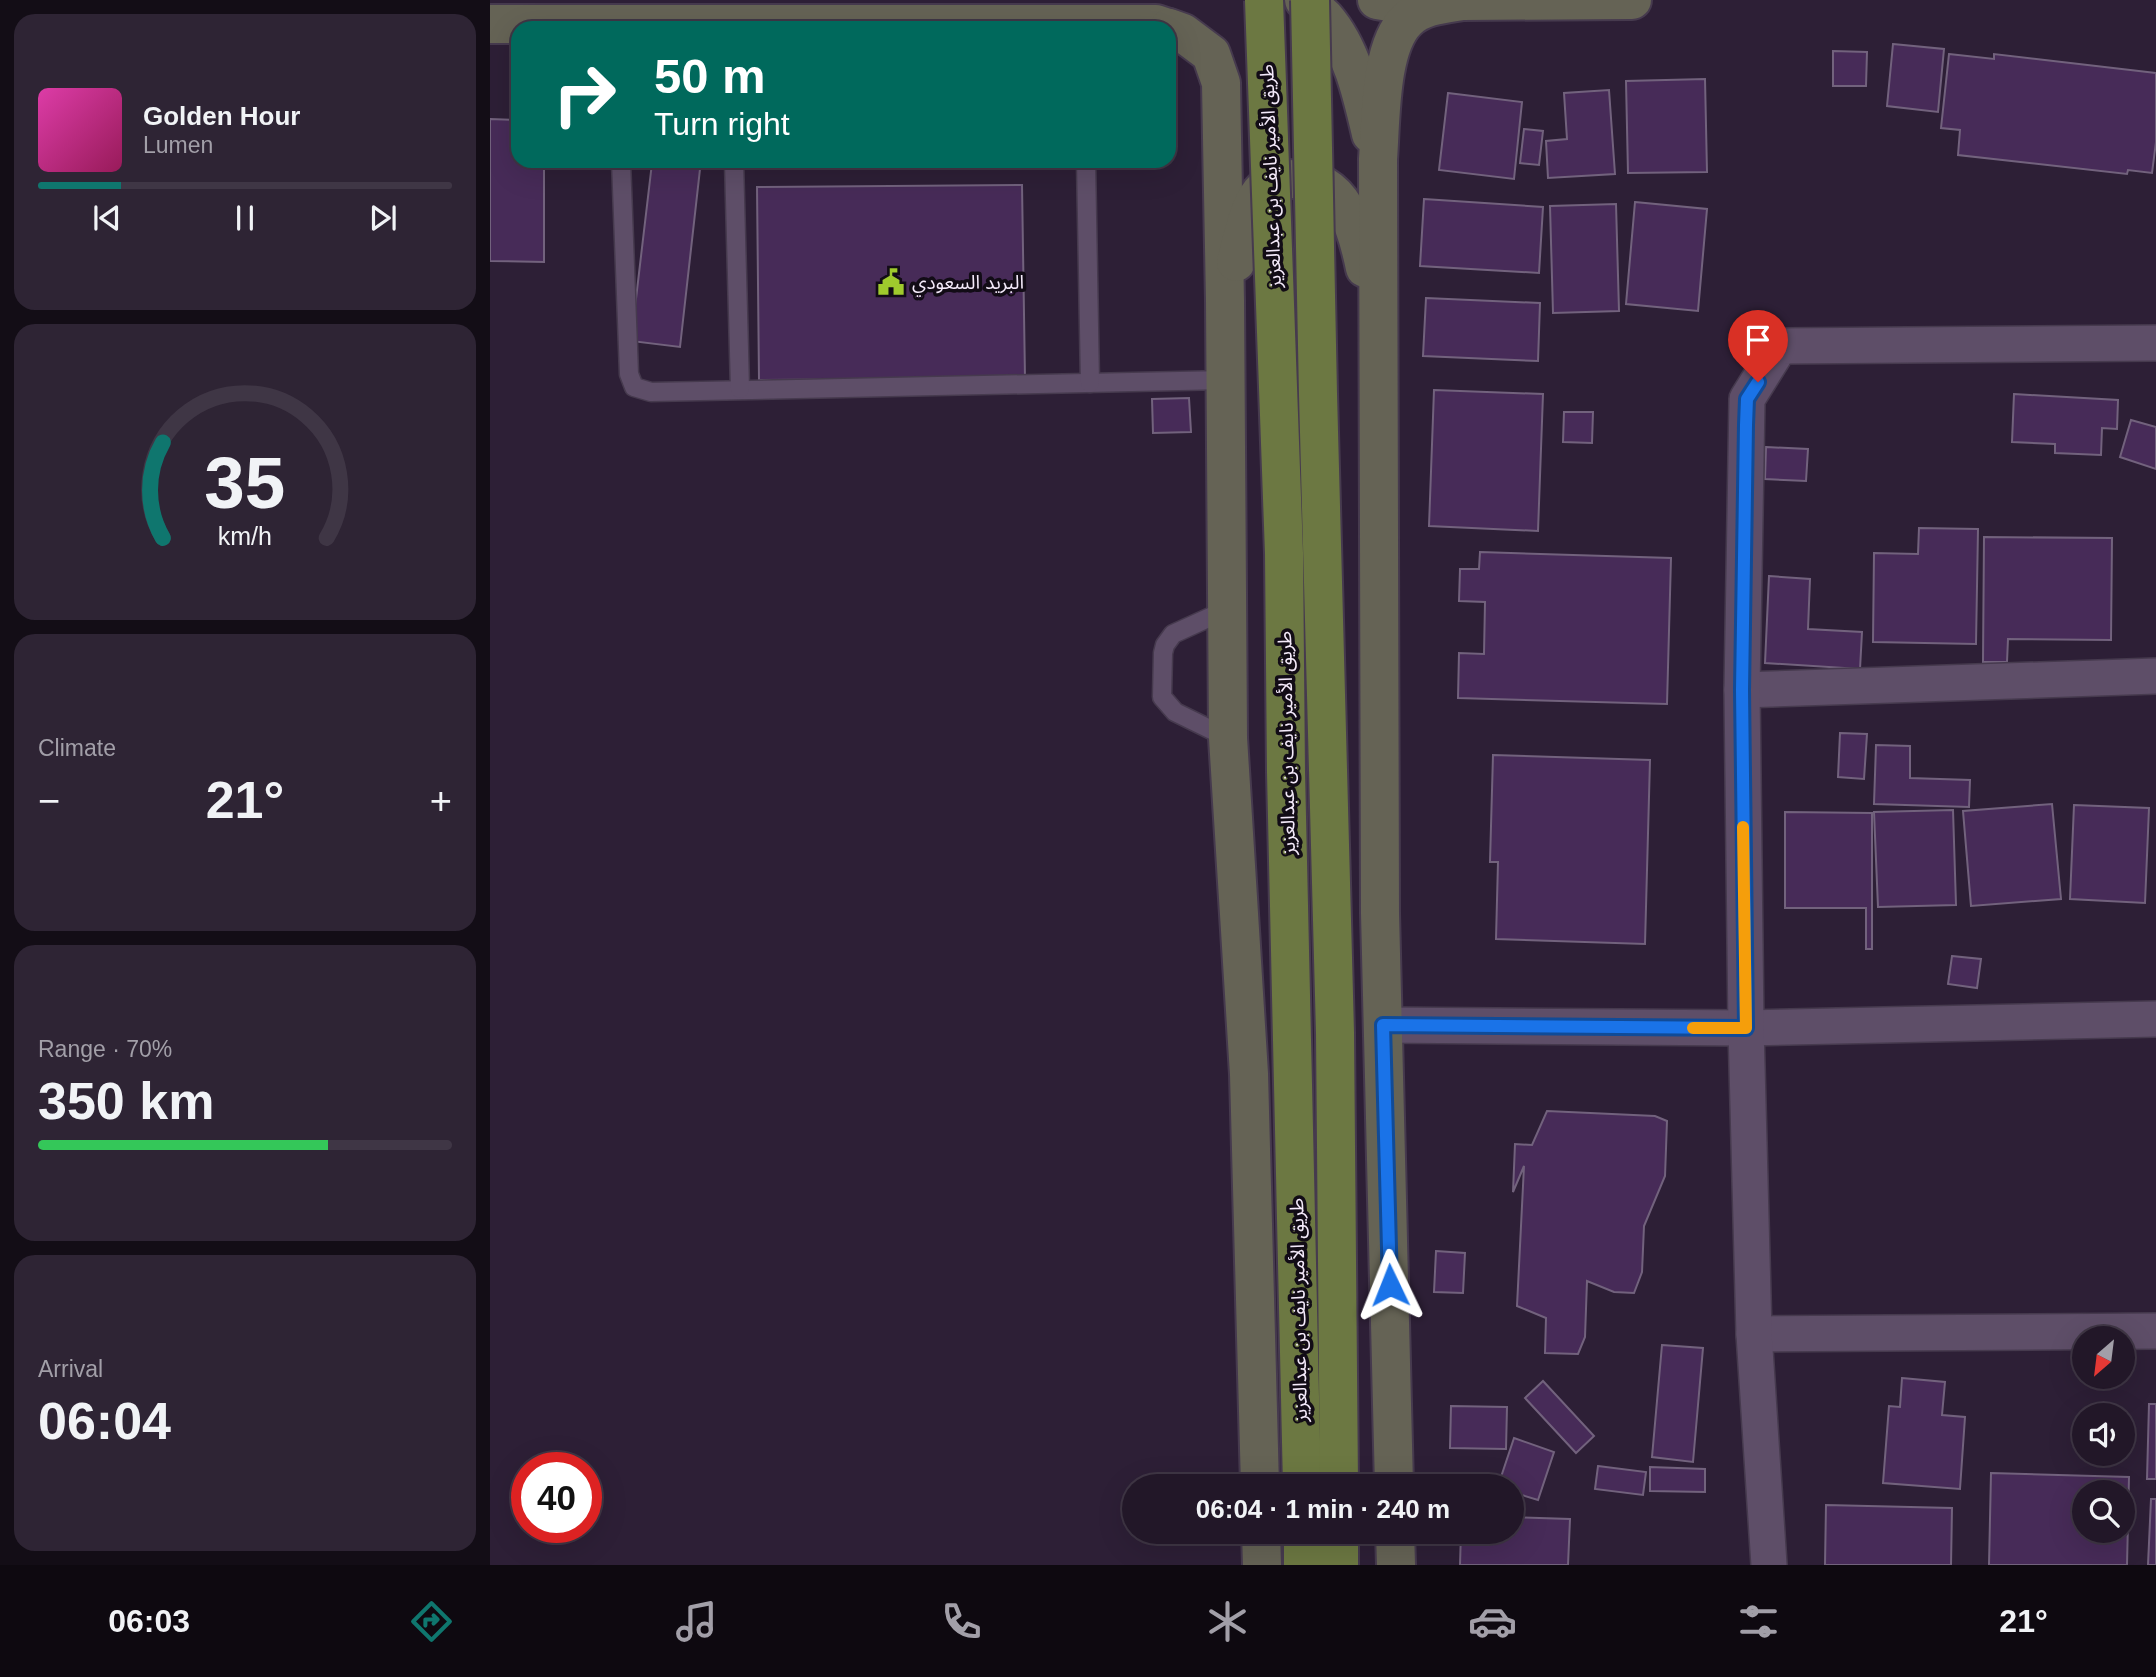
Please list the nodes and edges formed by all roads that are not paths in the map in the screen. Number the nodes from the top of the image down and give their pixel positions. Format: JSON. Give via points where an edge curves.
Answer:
{"nodes":[{"id":1,"x":1264,"y":0,"type":"edge"},
{"id":2,"x":1307,"y":0,"type":"edge"},
{"id":3,"x":1377,"y":0,"type":"edge"},
{"id":4,"x":1632,"y":0,"type":"edge"},
{"id":5,"x":1425,"y":8,"type":"junction"},
{"id":6,"x":490,"y":24,"type":"edge"},
{"id":7,"x":511,"y":24,"type":"edge"},
{"id":8,"x":1176,"y":30,"type":"edge"},
{"id":9,"x":1378,"y":159,"type":"junction"},
{"id":10,"x":621,"y":168,"type":"edge"},
{"id":11,"x":734,"y":168,"type":"edge"},
{"id":12,"x":1086,"y":168,"type":"edge"},
{"id":13,"x":1225,"y":301,"type":"junction"},
{"id":14,"x":1378,"y":324,"type":"junction"},
{"id":15,"x":2156,"y":343,"type":"edge"},
{"id":16,"x":1226,"y":380,"type":"junction"},
{"id":17,"x":1090,"y":383,"type":"junction"},
{"id":18,"x":740,"y":389,"type":"junction"},
{"id":19,"x":1228,"y":610,"type":"junction"},
{"id":20,"x":2156,"y":676,"type":"edge"},
{"id":21,"x":1742,"y":690,"type":"junction"},
{"id":22,"x":1228,"y":738,"type":"junction"},
{"id":23,"x":2156,"y":1019,"type":"edge"},
{"id":24,"x":1383,"y":1025,"type":"junction"},
{"id":25,"x":1746,"y":1028,"type":"junction"},
{"id":26,"x":2156,"y":1331,"type":"edge"},
{"id":27,"x":1754,"y":1334,"type":"junction"},
{"id":28,"x":1260,"y":1474,"type":"edge"},
{"id":29,"x":1301,"y":1474,"type":"edge"},
{"id":30,"x":1339,"y":1474,"type":"edge"},
{"id":31,"x":1394,"y":1474,"type":"edge"},
{"id":32,"x":1261,"y":1544,"type":"edge"},
{"id":33,"x":1303,"y":1544,"type":"edge"},
{"id":34,"x":1339,"y":1544,"type":"edge"},
{"id":35,"x":1395,"y":1544,"type":"edge"},
{"id":36,"x":1262,"y":1565,"type":"edge"},
{"id":37,"x":1303,"y":1565,"type":"edge"},
{"id":38,"x":1339,"y":1565,"type":"edge"},
{"id":39,"x":1396,"y":1565,"type":"edge"},
{"id":40,"x":1769,"y":1565,"type":"edge"}],
"edges":[{"from":1,"to":29,"type":"main road","name":"طريق الأمير نايف بن عبدالعزيز","bridge":true,"via":[[1284,554]]},
{"from":2,"to":9,"type":"street","via":[[1326,19],[1346,53]]},
{"from":2,"to":30,"type":"main road","name":"طريق الأمير نايف بن عبدالعزيز","bridge":true,"via":[[1335,1033]]},
{"from":3,"to":5,"type":"street"},
{"from":4,"to":5,"type":"street","via":[[1462,1]]},
{"from":5,"to":9,"type":"street","via":[[1407,19],[1387,55]]},
{"from":6,"to":7,"type":"street"},
{"from":8,"to":13,"type":"street","via":[[1211,54],[1221,83]]},
{"from":9,"to":14,"type":"street"},
{"from":10,"to":18,"type":"lane","via":[[629,374],[634,387],[651,392]]},
{"from":11,"to":18,"type":"lane"},
{"from":12,"to":17,"type":"lane"},
{"from":13,"to":14,"type":"street","via":[[1255,202],[1263,190],[1275,182],[1307,180],[1328,188],[1347,212],[1358,236]]},
{"from":13,"to":16,"type":"street"},
{"from":14,"to":24,"type":"street"},
{"from":15,"to":21,"type":"street","via":[[1780,346],[1747,399]]},
{"from":16,"to":17,"type":"lane"},
{"from":16,"to":19,"type":"street"},
{"from":17,"to":18,"type":"lane"},
{"from":19,"to":22,"type":"street"},
{"from":19,"to":22,"type":"lane","via":[[1173,634],[1163,653],[1162,686],[1162,697],[1175,712]]},
{"from":20,"to":21,"type":"street"},
{"from":21,"to":25,"type":"street"},
{"from":22,"to":28,"type":"street","via":[[1249,1074]]},
{"from":23,"to":25,"type":"street"},
{"from":24,"to":25,"type":"street"},
{"from":24,"to":31,"type":"street"},
{"from":25,"to":27,"type":"street"},
{"from":26,"to":27,"type":"street"},
{"from":27,"to":40,"type":"street"},
{"from":32,"to":36,"type":"street"},
{"from":33,"to":37,"type":"main road"},
{"from":34,"to":38,"type":"main road"},
{"from":35,"to":39,"type":"street"}]}
